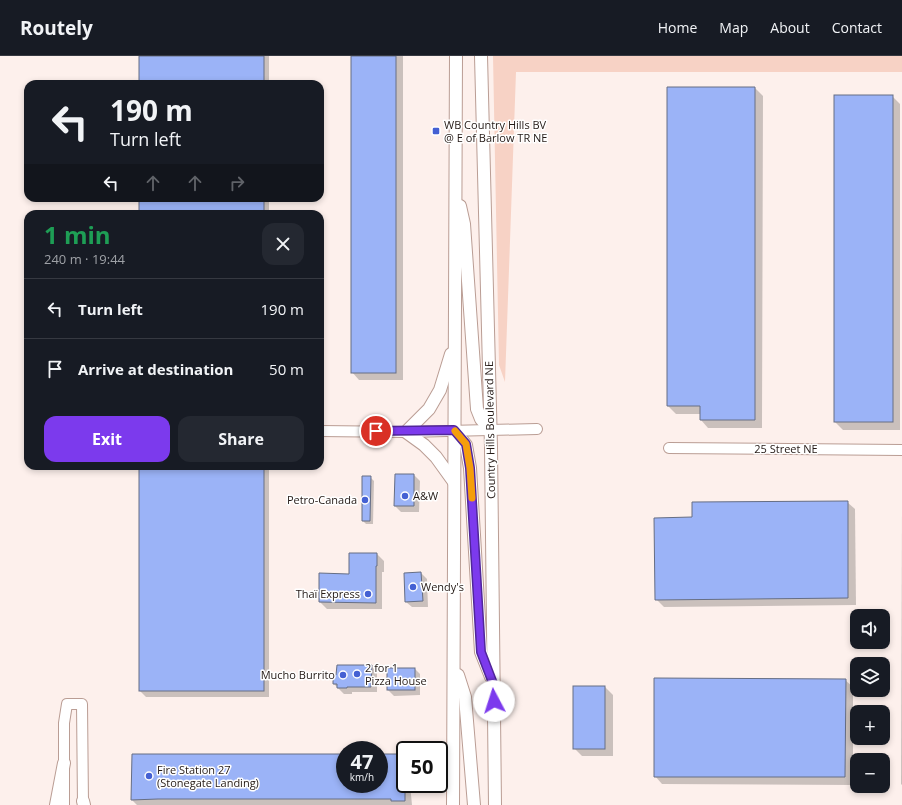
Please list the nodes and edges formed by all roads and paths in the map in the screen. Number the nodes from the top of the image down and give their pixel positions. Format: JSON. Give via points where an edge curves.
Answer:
{"nodes":[{"id":1,"x":456,"y":56,"type":"edge"},
{"id":2,"x":481,"y":56,"type":"edge"},
{"id":3,"x":455,"y":183,"type":"junction"},
{"id":4,"x":455,"y":340,"type":"junction"},
{"id":5,"x":537,"y":429,"type":"dead end"},
{"id":6,"x":454,"y":430,"type":"junction"},
{"id":7,"x":490,"y":430,"type":"junction"},
{"id":8,"x":324,"y":431,"type":"edge"},
{"id":9,"x":406,"y":432,"type":"junction"},
{"id":10,"x":669,"y":448,"type":"dead end"},
{"id":11,"x":902,"y":450,"type":"edge"},
{"id":12,"x":454,"y":482,"type":"junction"},
{"id":13,"x":455,"y":664,"type":"junction"},
{"id":14,"x":494,"y":686,"type":"junction"},
{"id":15,"x":64,"y":763,"type":"junction"},
{"id":16,"x":453,"y":789,"type":"junction"},
{"id":17,"x":83,"y":804,"type":"edge"},
{"id":18,"x":56,"y":805,"type":"edge"},
{"id":19,"x":64,"y":805,"type":"edge"},
{"id":20,"x":448,"y":805,"type":"edge"},
{"id":21,"x":453,"y":805,"type":"edge"},
{"id":22,"x":474,"y":805,"type":"edge"},
{"id":23,"x":495,"y":805,"type":"edge"}],
"edges":[{"from":1,"to":3,"type":"main road"},
{"from":2,"to":7,"type":"main road","name":"Country Hills Boulevard NE"},
{"from":3,"to":4,"type":"main road"},
{"from":3,"to":7,"type":"main road","via":[[464,224],[477,409]]},
{"from":4,"to":6,"type":"main road"},
{"from":4,"to":9,"type":"main road","via":[[440,390],[429,409]]},
{"from":5,"to":7,"type":"street"},
{"from":6,"to":7,"type":"street"},
{"from":6,"to":9,"type":"street"},
{"from":6,"to":12,"type":"main road"},
{"from":6,"to":14,"type":"main road","via":[[466,444],[469,461],[481,652]]},
{"from":7,"to":14,"type":"main road","name":"Country Hills Boulevard NE"},
{"from":8,"to":9,"type":"street"},
{"from":9,"to":12,"type":"main road","via":[[436,457]]},
{"from":10,"to":11,"type":"street","name":"25 Street NE"},
{"from":12,"to":13,"type":"main road"},
{"from":13,"to":16,"type":"main road"},
{"from":13,"to":22,"type":"main road","via":[[465,697]]},
{"from":14,"to":23,"type":"main road","name":"Country Hills Boulevard NE"},
{"from":15,"to":17,"type":"street","via":[[64,723],[67,704],[82,704]]},
{"from":15,"to":18,"type":"main road"},
{"from":15,"to":19,"type":"street"},
{"from":16,"to":20,"type":"main road"},
{"from":16,"to":21,"type":"main road"}]}
